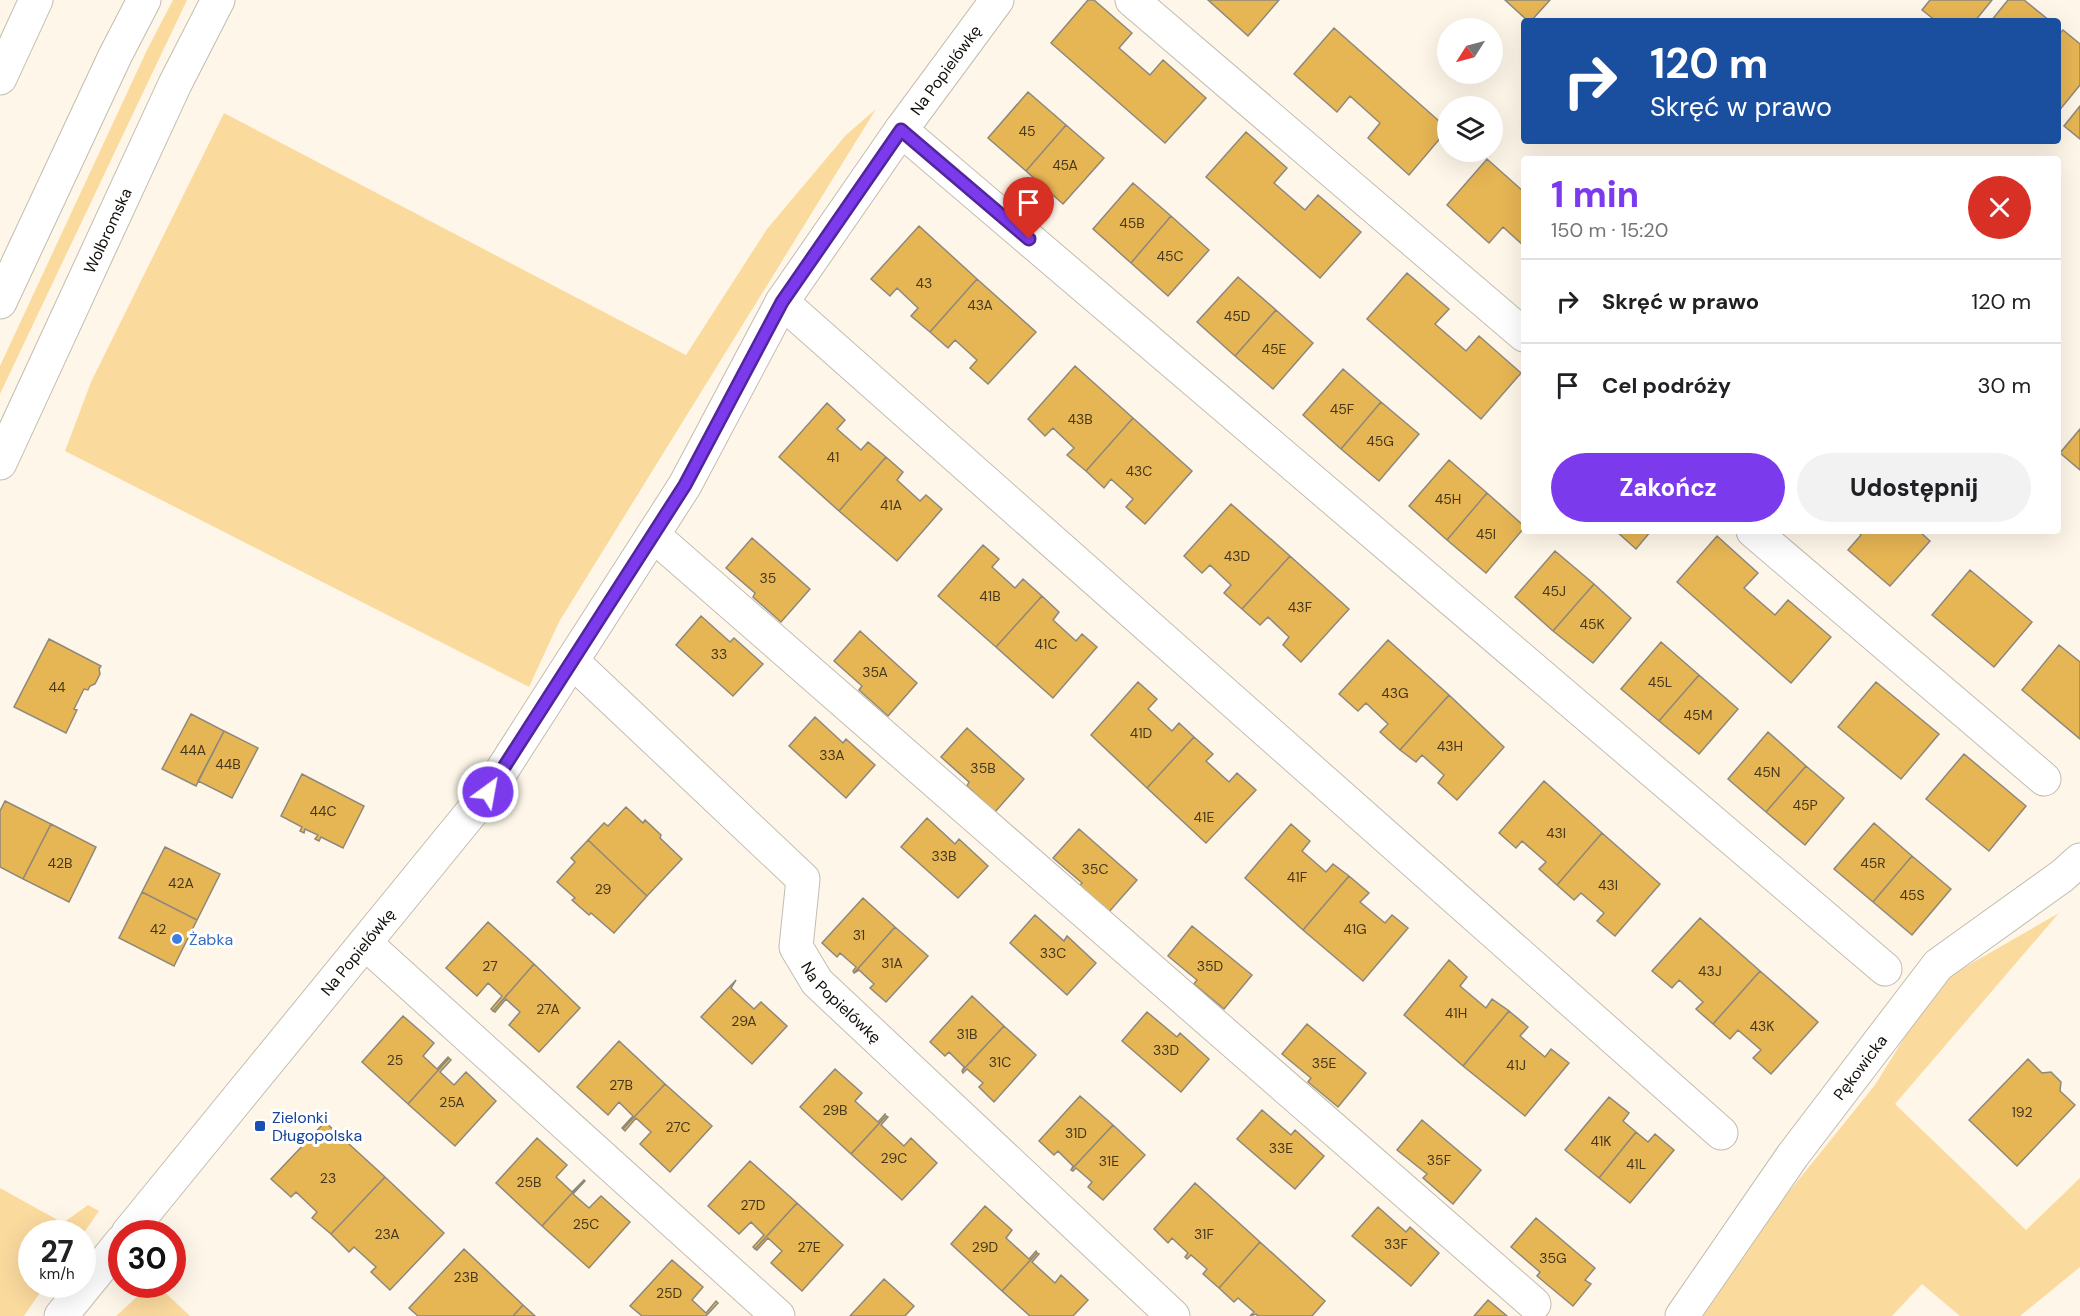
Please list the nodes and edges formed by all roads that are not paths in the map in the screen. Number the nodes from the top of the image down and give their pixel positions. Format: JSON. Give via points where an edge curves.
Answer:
{"nodes":[{"id":1,"x":36,"y":0,"type":"edge"},
{"id":2,"x":144,"y":0,"type":"edge"},
{"id":3,"x":219,"y":0,"type":"edge"},
{"id":4,"x":997,"y":0,"type":"edge"},
{"id":5,"x":1132,"y":0,"type":"edge"},
{"id":6,"x":0,"y":78,"type":"edge"},
{"id":7,"x":901,"y":130,"type":"junction"},
{"id":8,"x":0,"y":302,"type":"edge"},
{"id":9,"x":782,"y":302,"type":"junction"},
{"id":10,"x":1521,"y":332,"type":"edge"},
{"id":11,"x":0,"y":463,"type":"edge"},
{"id":12,"x":1758,"y":534,"type":"edge"},
{"id":13,"x":653,"y":535,"type":"junction"},
{"id":14,"x":572,"y":661,"type":"junction"},
{"id":15,"x":2044,"y":779,"type":"dead end"},
{"id":16,"x":2080,"y":860,"type":"edge"},
{"id":17,"x":365,"y":943,"type":"junction"},
{"id":18,"x":1885,"y":969,"type":"dead end"},
{"id":19,"x":1721,"y":1133,"type":"dead end"},
{"id":20,"x":139,"y":1220,"type":"edge"},
{"id":21,"x":108,"y":1258,"type":"edge"},
{"id":22,"x":1534,"y":1304,"type":"dead end"},
{"id":23,"x":61,"y":1316,"type":"edge"},
{"id":24,"x":778,"y":1316,"type":"edge"},
{"id":25,"x":1173,"y":1316,"type":"edge"},
{"id":26,"x":1682,"y":1316,"type":"edge"}],
"edges":[{"from":1,"to":6,"type":"street"},
{"from":2,"to":8,"type":"street"},
{"from":3,"to":11,"type":"street","name":"Wolbromska","via":[[170,95]]},
{"from":4,"to":7,"type":"street","name":"Na Popielówkę"},
{"from":5,"to":10,"type":"street"},
{"from":7,"to":9,"type":"street","name":"Na Popielówkę"},
{"from":7,"to":18,"type":"street"},
{"from":9,"to":13,"type":"street","name":"Na Popielówkę","via":[[685,485]]},
{"from":9,"to":19,"type":"street"},
{"from":12,"to":15,"type":"street"},
{"from":13,"to":14,"type":"street","name":"Na Popielówkę"},
{"from":13,"to":22,"type":"street"},
{"from":14,"to":17,"type":"street","name":"Na Popielówkę","via":[[488,792]]},
{"from":14,"to":25,"type":"street","name":"Na Popielówkę","via":[[803,879],[796,947],[817,982]]},
{"from":16,"to":26,"type":"street","name":"Pękowicka","via":[[1938,965],[1793,1155]]},
{"from":17,"to":20,"type":"street","name":"Na Popielówkę"},
{"from":17,"to":24,"type":"street"},
{"from":21,"to":23,"type":"street"}]}
